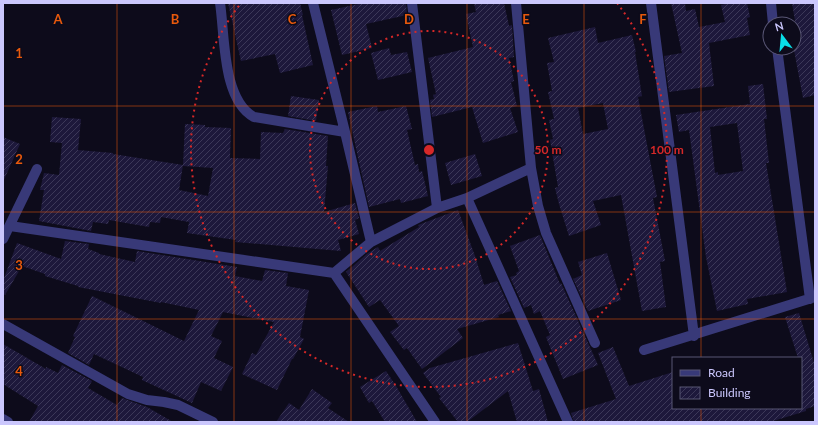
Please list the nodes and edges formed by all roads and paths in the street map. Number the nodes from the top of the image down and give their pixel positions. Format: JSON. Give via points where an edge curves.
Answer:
{"nodes":[{"id":1,"x":220,"y":3,"type":"edge"},
{"id":2,"x":313,"y":3,"type":"edge"},
{"id":3,"x":412,"y":3,"type":"edge"},
{"id":4,"x":516,"y":3,"type":"edge"},
{"id":5,"x":651,"y":3,"type":"edge"},
{"id":6,"x":771,"y":3,"type":"edge"},
{"id":7,"x":772,"y":16,"type":"edge"},
{"id":8,"x":778,"y":56,"type":"edge"},
{"id":9,"x":345,"y":132,"type":"junction"},
{"id":10,"x":531,"y":168,"type":"junction"},
{"id":11,"x":37,"y":169,"type":"dead end"},
{"id":12,"x":467,"y":198,"type":"junction"},
{"id":13,"x":437,"y":208,"type":"junction"},
{"id":14,"x":10,"y":226,"type":"junction"},
{"id":15,"x":3,"y":239,"type":"edge"},
{"id":16,"x":371,"y":242,"type":"junction"},
{"id":17,"x":334,"y":273,"type":"junction"},
{"id":18,"x":812,"y":298,"type":"edge"},
{"id":19,"x":3,"y":324,"type":"edge"},
{"id":20,"x":694,"y":336,"type":"junction"},
{"id":21,"x":595,"y":343,"type":"dead end"},
{"id":22,"x":644,"y":350,"type":"dead end"},
{"id":23,"x":3,"y":419,"type":"edge"},
{"id":24,"x":8,"y":422,"type":"edge"},
{"id":25,"x":213,"y":422,"type":"edge"},
{"id":26,"x":435,"y":422,"type":"edge"},
{"id":27,"x":568,"y":422,"type":"edge"}],
"edges":[{"from":1,"to":9,"type":"street","via":[[228,72],[231,86],[242,108],[254,117]]},
{"from":2,"to":9,"type":"street"},
{"from":3,"to":13,"type":"street"},
{"from":4,"to":10,"type":"street"},
{"from":5,"to":20,"type":"street"},
{"from":6,"to":7,"type":"street"},
{"from":8,"to":18,"type":"street"},
{"from":9,"to":16,"type":"street"},
{"from":10,"to":12,"type":"street"},
{"from":10,"to":21,"type":"street","via":[[546,233]]},
{"from":11,"to":14,"type":"street"},
{"from":12,"to":13,"type":"street"},
{"from":12,"to":27,"type":"street"},
{"from":13,"to":16,"type":"street"},
{"from":14,"to":15,"type":"street"},
{"from":14,"to":17,"type":"street"},
{"from":16,"to":17,"type":"street"},
{"from":17,"to":26,"type":"street"},
{"from":18,"to":20,"type":"street"},
{"from":19,"to":25,"type":"street","via":[[128,394],[178,405]]},
{"from":20,"to":22,"type":"street"},
{"from":23,"to":24,"type":"street"}]}
